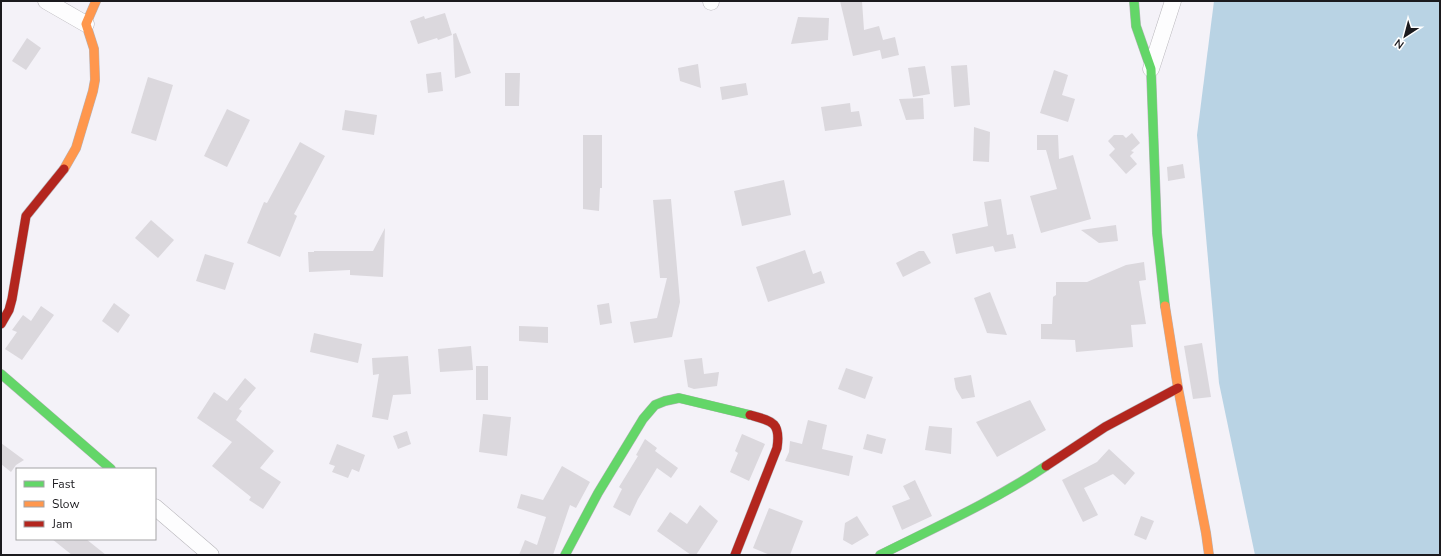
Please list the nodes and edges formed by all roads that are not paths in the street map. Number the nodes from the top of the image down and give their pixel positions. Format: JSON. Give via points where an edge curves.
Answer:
{"nodes":[{"id":1,"x":46,"y":1,"type":"edge"},
{"id":2,"x":96,"y":1,"type":"edge"},
{"id":3,"x":1134,"y":1,"type":"edge"},
{"id":4,"x":1173,"y":1,"type":"edge"},
{"id":5,"x":86,"y":24,"type":"junction"},
{"id":6,"x":1151,"y":70,"type":"junction"},
{"id":7,"x":1,"y":324,"type":"edge"},
{"id":8,"x":1,"y":374,"type":"edge"},
{"id":9,"x":1178,"y":388,"type":"junction"},
{"id":10,"x":110,"y":468,"type":"edge"},
{"id":11,"x":156,"y":508,"type":"edge"},
{"id":12,"x":211,"y":555,"type":"edge"},
{"id":13,"x":565,"y":555,"type":"edge"},
{"id":14,"x":735,"y":555,"type":"edge"},
{"id":15,"x":880,"y":555,"type":"edge"},
{"id":16,"x":1209,"y":555,"type":"edge"}],
"edges":[{"from":1,"to":5,"type":"street"},
{"from":2,"to":5,"type":"street"},
{"from":3,"to":6,"type":"street","via":[[1136,26]]},
{"from":4,"to":6,"type":"street"},
{"from":5,"to":7,"type":"street","via":[[94,49],[93,91],[71,158],[26,216],[12,299]]},
{"from":6,"to":9,"type":"street","via":[[1157,233],[1163,294]]},
{"from":8,"to":10,"type":"street"},
{"from":9,"to":15,"type":"street","via":[[1105,428],[1033,475],[965,513]]},
{"from":9,"to":16,"type":"street"},
{"from":11,"to":12,"type":"street"},
{"from":13,"to":14,"type":"street","via":[[598,493],[643,419],[655,405],[679,398],[769,420],[779,433],[777,448]]}]}
